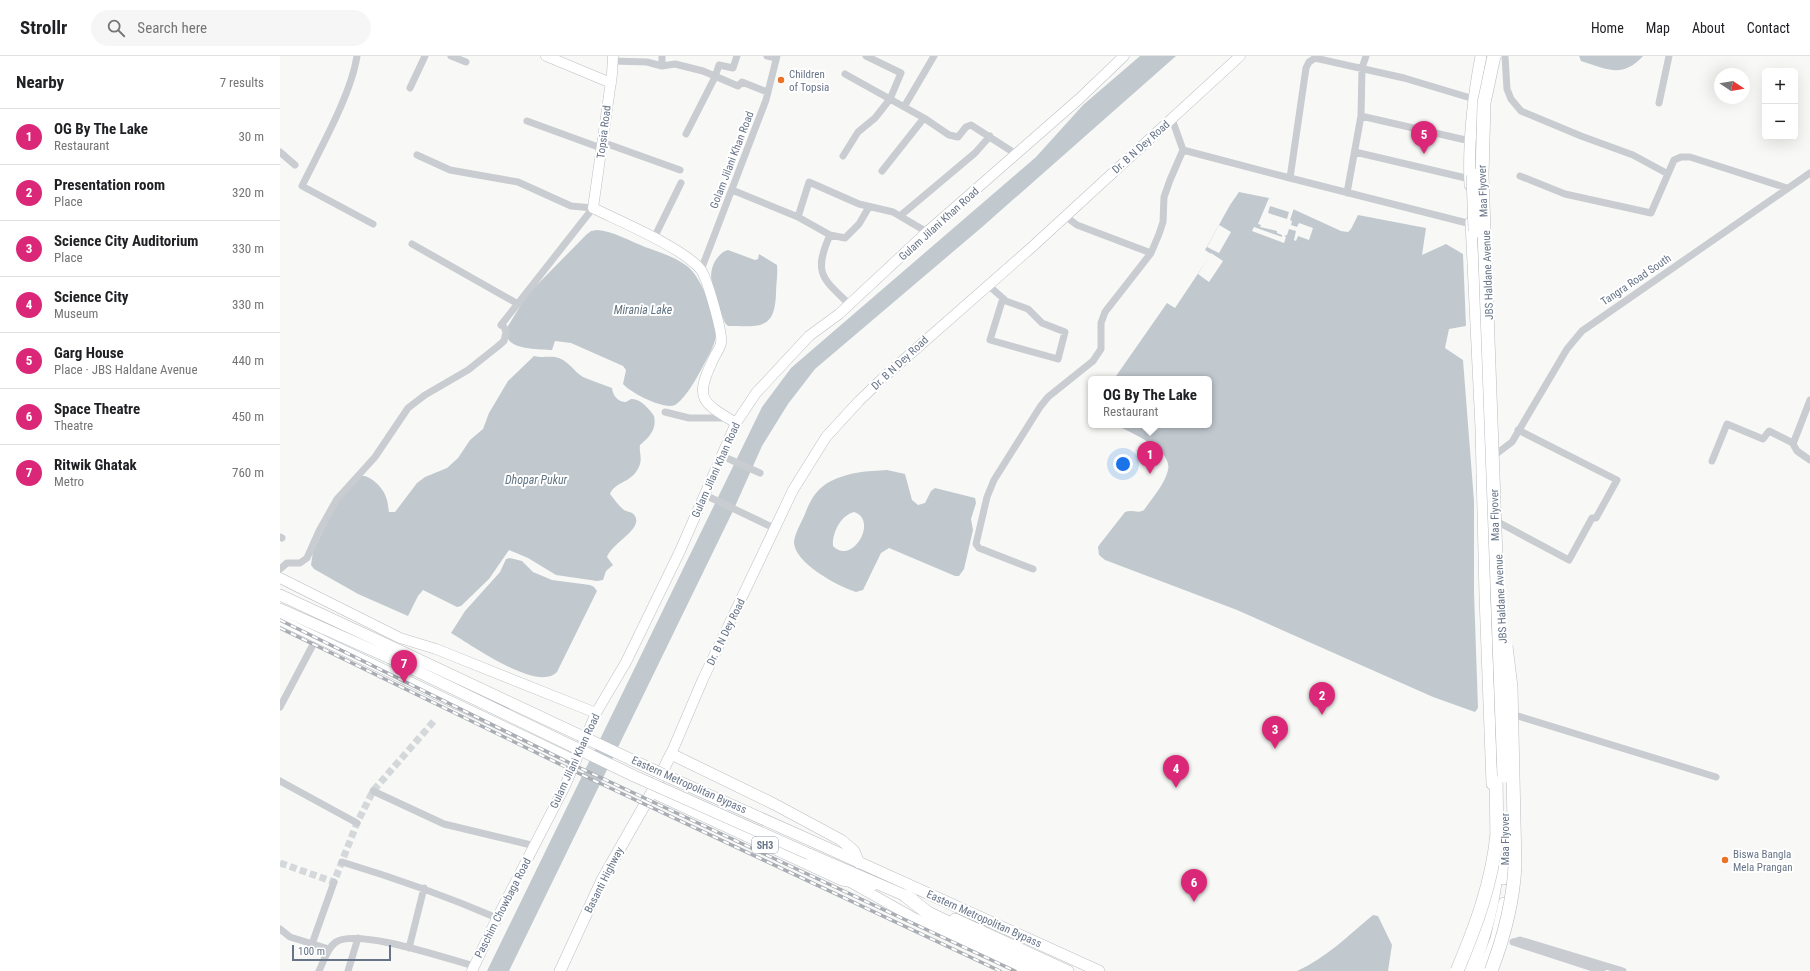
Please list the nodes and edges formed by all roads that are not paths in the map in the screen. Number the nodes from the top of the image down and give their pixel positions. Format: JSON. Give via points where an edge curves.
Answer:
{"nodes":[{"id":1,"x":357,"y":56,"type":"edge"},
{"id":2,"x":425,"y":56,"type":"edge"},
{"id":3,"x":451,"y":56,"type":"edge"},
{"id":4,"x":546,"y":56,"type":"edge"},
{"id":5,"x":662,"y":56,"type":"edge"},
{"id":6,"x":737,"y":56,"type":"edge"},
{"id":7,"x":767,"y":56,"type":"edge"},
{"id":8,"x":866,"y":56,"type":"edge"},
{"id":9,"x":934,"y":56,"type":"edge"},
{"id":10,"x":1124,"y":56,"type":"edge"},
{"id":11,"x":1240,"y":56,"type":"edge"},
{"id":12,"x":1366,"y":56,"type":"edge"},
{"id":13,"x":1481,"y":56,"type":"edge"},
{"id":14,"x":1485,"y":56,"type":"edge"},
{"id":15,"x":1494,"y":56,"type":"edge"},
{"id":16,"x":1497,"y":56,"type":"edge"},
{"id":17,"x":1505,"y":56,"type":"edge"},
{"id":18,"x":1669,"y":56,"type":"edge"},
{"id":19,"x":776,"y":57,"type":"edge"},
{"id":20,"x":612,"y":59,"type":"edge"},
{"id":21,"x":466,"y":62,"type":"dead end"},
{"id":22,"x":662,"y":66,"type":"junction"},
{"id":23,"x":1362,"y":68,"type":"junction"},
{"id":24,"x":845,"y":74,"type":"dead end"},
{"id":25,"x":715,"y":77,"type":"junction"},
{"id":26,"x":611,"y":82,"type":"junction"},
{"id":27,"x":410,"y":88,"type":"dead end"},
{"id":28,"x":768,"y":92,"type":"junction"},
{"id":29,"x":890,"y":99,"type":"junction"},
{"id":30,"x":1474,"y":99,"type":"junction"},
{"id":31,"x":1659,"y":103,"type":"dead end"},
{"id":32,"x":904,"y":107,"type":"junction"},
{"id":33,"x":1362,"y":116,"type":"junction"},
{"id":34,"x":924,"y":118,"type":"junction"},
{"id":35,"x":1172,"y":119,"type":"junction"},
{"id":36,"x":527,"y":121,"type":"dead end"},
{"id":37,"x":686,"y":134,"type":"dead end"},
{"id":38,"x":990,"y":136,"type":"junction"},
{"id":39,"x":1470,"y":141,"type":"junction"},
{"id":40,"x":601,"y":145,"type":"junction"},
{"id":41,"x":1184,"y":150,"type":"junction"},
{"id":42,"x":280,"y":152,"type":"edge"},
{"id":43,"x":1355,"y":152,"type":"junction"},
{"id":44,"x":1016,"y":154,"type":"junction"},
{"id":45,"x":417,"y":155,"type":"dead end"},
{"id":46,"x":843,"y":156,"type":"dead end"},
{"id":47,"x":295,"y":165,"type":"dead end"},
{"id":48,"x":680,"y":170,"type":"dead end"},
{"id":49,"x":882,"y":171,"type":"dead end"},
{"id":50,"x":1810,"y":173,"type":"edge"},
{"id":51,"x":1668,"y":174,"type":"junction"},
{"id":52,"x":1520,"y":176,"type":"dead end"},
{"id":53,"x":1290,"y":178,"type":"junction"},
{"id":54,"x":1470,"y":179,"type":"junction"},
{"id":55,"x":681,"y":183,"type":"dead end"},
{"id":56,"x":1787,"y":188,"type":"junction"},
{"id":57,"x":732,"y":190,"type":"junction"},
{"id":58,"x":1347,"y":193,"type":"junction"},
{"id":59,"x":868,"y":206,"type":"junction"},
{"id":60,"x":593,"y":208,"type":"junction"},
{"id":61,"x":900,"y":216,"type":"junction"},
{"id":62,"x":1065,"y":216,"type":"junction"},
{"id":63,"x":798,"y":217,"type":"junction"},
{"id":64,"x":373,"y":224,"type":"dead end"},
{"id":65,"x":1471,"y":224,"type":"junction"},
{"id":66,"x":927,"y":232,"type":"junction"},
{"id":67,"x":830,"y":235,"type":"junction"},
{"id":68,"x":654,"y":238,"type":"junction"},
{"id":69,"x":412,"y":244,"type":"dead end"},
{"id":70,"x":1151,"y":253,"type":"junction"},
{"id":71,"x":701,"y":270,"type":"junction"},
{"id":72,"x":988,"y":284,"type":"junction"},
{"id":73,"x":1003,"y":298,"type":"junction"},
{"id":74,"x":518,"y":304,"type":"junction"},
{"id":75,"x":850,"y":304,"type":"junction"},
{"id":76,"x":1810,"y":400,"type":"edge"},
{"id":77,"x":665,"y":412,"type":"dead end"},
{"id":78,"x":732,"y":420,"type":"junction"},
{"id":79,"x":1518,"y":430,"type":"junction"},
{"id":80,"x":1793,"y":443,"type":"junction"},
{"id":81,"x":1496,"y":454,"type":"junction"},
{"id":82,"x":1482,"y":455,"type":"junction"},
{"id":83,"x":729,"y":459,"type":"dead end"},
{"id":84,"x":1810,"y":460,"type":"edge"},
{"id":85,"x":1712,"y":461,"type":"dead end"},
{"id":86,"x":760,"y":473,"type":"dead end"},
{"id":87,"x":708,"y":497,"type":"junction"},
{"id":88,"x":1498,"y":522,"type":"junction"},
{"id":89,"x":776,"y":529,"type":"junction"},
{"id":90,"x":1033,"y":568,"type":"dead end"},
{"id":91,"x":280,"y":569,"type":"edge"},
{"id":92,"x":280,"y":578,"type":"edge"},
{"id":93,"x":280,"y":595,"type":"edge"},
{"id":94,"x":280,"y":609,"type":"edge"},
{"id":95,"x":1497,"y":609,"type":"junction"},
{"id":96,"x":280,"y":620,"type":"edge"},
{"id":97,"x":320,"y":633,"type":"junction"},
{"id":98,"x":392,"y":653,"type":"junction"},
{"id":99,"x":280,"y":707,"type":"edge"},
{"id":100,"x":596,"y":713,"type":"junction"},
{"id":101,"x":1518,"y":716,"type":"dead end"},
{"id":102,"x":671,"y":754,"type":"junction"},
{"id":103,"x":576,"y":761,"type":"junction"},
{"id":104,"x":1716,"y":777,"type":"dead end"},
{"id":105,"x":280,"y":781,"type":"edge"},
{"id":106,"x":373,"y":791,"type":"dead end"},
{"id":107,"x":652,"y":792,"type":"junction"},
{"id":108,"x":357,"y":823,"type":"dead end"},
{"id":109,"x":1497,"y":834,"type":"junction"},
{"id":110,"x":535,"y":846,"type":"junction"},
{"id":111,"x":342,"y":862,"type":"dead end"},
{"id":112,"x":859,"y":863,"type":"junction"},
{"id":113,"x":334,"y":882,"type":"dead end"},
{"id":114,"x":850,"y":882,"type":"junction"},
{"id":115,"x":882,"y":886,"type":"junction"},
{"id":116,"x":424,"y":888,"type":"junction"},
{"id":117,"x":906,"y":896,"type":"junction"},
{"id":118,"x":497,"y":918,"type":"junction"},
{"id":119,"x":280,"y":929,"type":"edge"},
{"id":120,"x":358,"y":938,"type":"junction"},
{"id":121,"x":312,"y":944,"type":"junction"},
{"id":122,"x":410,"y":948,"type":"junction"},
{"id":123,"x":329,"y":949,"type":"junction"},
{"id":124,"x":473,"y":968,"type":"edge"},
{"id":125,"x":319,"y":971,"type":"edge"},
{"id":126,"x":348,"y":971,"type":"edge"},
{"id":127,"x":560,"y":971,"type":"edge"},
{"id":128,"x":1028,"y":971,"type":"edge"},
{"id":129,"x":1048,"y":971,"type":"edge"},
{"id":130,"x":1068,"y":971,"type":"edge"},
{"id":131,"x":1099,"y":971,"type":"edge"},
{"id":132,"x":1457,"y":971,"type":"edge"},
{"id":133,"x":1465,"y":971,"type":"edge"},
{"id":134,"x":1471,"y":971,"type":"edge"},
{"id":135,"x":1479,"y":971,"type":"edge"},
{"id":136,"x":1483,"y":971,"type":"edge"},
{"id":137,"x":1491,"y":971,"type":"edge"},
{"id":138,"x":1602,"y":971,"type":"edge"},
{"id":139,"x":1622,"y":971,"type":"edge"}],
"edges":[{"from":1,"to":64,"type":"street","via":[[355,70],[342,101],[302,186]]},
{"from":2,"to":27,"type":"street"},
{"from":3,"to":21,"type":"street"},
{"from":4,"to":26,"type":"street"},
{"from":5,"to":22,"type":"street"},
{"from":6,"to":25,"type":"street","via":[[733,68],[719,65]]},
{"from":7,"to":19,"type":"street"},
{"from":8,"to":29,"type":"street","via":[[900,73]]},
{"from":9,"to":32,"type":"street"},
{"from":10,"to":44,"type":"street","name":"Gulam Jilani Khan Road"},
{"from":11,"to":35,"type":"street","name":"Dr. B N Dey Road"},
{"from":12,"to":23,"type":"street"},
{"from":13,"to":30,"type":"main road","name":"JBS Haldane Avenue"},
{"from":14,"to":109,"type":"highway","name":"Maa Flyover","bridge":true,"via":[[1475,115],[1473,196]]},
{"from":15,"to":95,"type":"highway","name":"Maa Flyover","bridge":true,"via":[[1484,103],[1482,175]]},
{"from":16,"to":81,"type":"main road","name":"JBS Haldane Avenue","via":[[1486,140],[1486,227]]},
{"from":17,"to":51,"type":"street","via":[[1507,89],[1518,109],[1633,155]]},
{"from":18,"to":31,"type":"street"},
{"from":19,"to":28,"type":"street","name":"Golam Jilani Khan Road"},
{"from":20,"to":22,"type":"street"},
{"from":20,"to":26,"type":"street","name":"Topsia Road"},
{"from":22,"to":25,"type":"street","via":[[675,64]]},
{"from":23,"to":30,"type":"street"},
{"from":23,"to":33,"type":"street"},
{"from":23,"to":53,"type":"street","via":[[1322,58],[1315,58],[1309,62],[1300,100]]},
{"from":24,"to":29,"type":"street"},
{"from":25,"to":28,"type":"street","via":[[738,86],[742,82]]},
{"from":25,"to":37,"type":"street"},
{"from":26,"to":40,"type":"street","name":"Topsia Road"},
{"from":28,"to":57,"type":"street","name":"Golam Jilani Khan Road"},
{"from":29,"to":32,"type":"street"},
{"from":29,"to":46,"type":"street","via":[[875,118],[858,132]]},
{"from":30,"to":39,"type":"main road","name":"JBS Haldane Avenue"},
{"from":32,"to":34,"type":"street"},
{"from":33,"to":39,"type":"street"},
{"from":33,"to":43,"type":"street"},
{"from":34,"to":38,"type":"street","via":[[954,137],[971,125]]},
{"from":34,"to":49,"type":"street"},
{"from":35,"to":41,"type":"street"},
{"from":35,"to":62,"type":"street","name":"Dr. B N Dey Road"},
{"from":36,"to":40,"type":"street"},
{"from":38,"to":44,"type":"street"},
{"from":38,"to":61,"type":"street","via":[[970,157]]},
{"from":39,"to":54,"type":"main road","name":"JBS Haldane Avenue"},
{"from":40,"to":48,"type":"street"},
{"from":40,"to":60,"type":"street","name":"Topsia Road"},
{"from":41,"to":53,"type":"street"},
{"from":41,"to":70,"type":"street","via":[[1164,197],[1163,222]]},
{"from":42,"to":47,"type":"street"},
{"from":43,"to":54,"type":"street"},
{"from":43,"to":58,"type":"street"},
{"from":44,"to":66,"type":"street","name":"Gulam Jilani Khan Road"},
{"from":45,"to":60,"type":"street","via":[[450,170],[518,182],[571,206]]},
{"from":50,"to":56,"type":"street","name":"Tangra Road South"},
{"from":51,"to":52,"type":"street","via":[[1651,212],[1564,194]]},
{"from":51,"to":56,"type":"street","via":[[1674,160],[1690,157]]},
{"from":53,"to":58,"type":"street"},
{"from":54,"to":65,"type":"main road","name":"JBS Haldane Avenue"},
{"from":55,"to":68,"type":"street"},
{"from":56,"to":79,"type":"street","name":"Tangra Road South","via":[[1582,331],[1567,349]]},
{"from":57,"to":63,"type":"street"},
{"from":57,"to":71,"type":"street","name":"Golam Jilani Khan Road"},
{"from":58,"to":65,"type":"street"},
{"from":59,"to":61,"type":"street"},
{"from":59,"to":63,"type":"street","via":[[809,182]]},
{"from":59,"to":67,"type":"street","via":[[859,224],[845,238]]},
{"from":60,"to":68,"type":"street"},
{"from":60,"to":74,"type":"street"},
{"from":61,"to":66,"type":"street"},
{"from":62,"to":70,"type":"street","via":[[1077,225]]},
{"from":62,"to":72,"type":"street","name":"Dr. B N Dey Road"},
{"from":63,"to":67,"type":"street"},
{"from":65,"to":82,"type":"main road","name":"JBS Haldane Avenue"},
{"from":66,"to":75,"type":"street","name":"Gulam Jilani Khan Road"},
{"from":67,"to":75,"type":"street","via":[[820,264],[822,272],[827,283]]},
{"from":68,"to":71,"type":"street","via":[[685,256]]},
{"from":69,"to":74,"type":"street"},
{"from":70,"to":90,"type":"street","via":[[1105,312],[1101,323],[1101,349],[1093,362],[1044,400],[989,489],[976,544],[979,548]]},
{"from":71,"to":78,"type":"street","via":[[720,331],[721,343],[703,381],[702,392],[713,409]]},
{"from":72,"to":73,"type":"street"},
{"from":72,"to":89,"type":"street","name":"Dr. B N Dey Road","via":[[884,377],[826,437],[793,490]]},
{"from":73,"to":73,"type":"street","via":[[1028,309],[1042,323],[1065,332],[1058,359],[990,340]]},
{"from":74,"to":91,"type":"street","via":[[501,325],[506,332],[504,341],[468,370],[408,408],[371,461],[337,499],[307,558],[300,563],[287,563]]},
{"from":75,"to":78,"type":"street","name":"Gulam Jilani Khan Road","via":[[809,336]]},
{"from":76,"to":80,"type":"street"},
{"from":77,"to":78,"type":"street","via":[[689,418]]},
{"from":78,"to":87,"type":"street","name":"Gulam Jilani Khan Road"},
{"from":79,"to":81,"type":"street","name":"Tangra Road South","via":[[1512,442]]},
{"from":79,"to":88,"type":"street","via":[[1617,480],[1569,560]]},
{"from":80,"to":84,"type":"street","via":[[1797,451]]},
{"from":80,"to":85,"type":"street","via":[[1769,431],[1763,440],[1727,424]]},
{"from":81,"to":82,"type":"street"},
{"from":81,"to":88,"type":"main road","name":"JBS Haldane Avenue"},
{"from":82,"to":133,"type":"main road","name":"JBS Haldane Avenue","via":[[1493,820],[1490,876],[1484,917]]},
{"from":83,"to":86,"type":"street"},
{"from":87,"to":89,"type":"street"},
{"from":87,"to":100,"type":"street","name":"Gulam Jilani Khan Road","via":[[626,662]]},
{"from":88,"to":136,"type":"main road","name":"JBS Haldane Avenue","via":[[1508,732],[1510,838],[1507,890],[1496,939]]},
{"from":89,"to":102,"type":"street","name":"Dr. B N Dey Road","via":[[725,632]]},
{"from":92,"to":100,"type":"street","via":[[400,638],[436,649]]},
{"from":93,"to":98,"type":"main road","name":"Eastern Metropolitan Bypass"},
{"from":94,"to":97,"type":"main road"},
{"from":95,"to":135,"type":"highway","name":"Maa Flyover","bridge":true,"via":[[1505,868],[1501,904]]},
{"from":95,"to":137,"type":"highway","bridge":true,"via":[[1510,672],[1516,850],[1512,899]]},
{"from":96,"to":97,"type":"street"},
{"from":97,"to":98,"type":"main road"},
{"from":97,"to":99,"type":"street"},
{"from":97,"to":103,"type":"street"},
{"from":98,"to":112,"type":"main road","name":"Eastern Metropolitan Bypass","bridge":true},
{"from":98,"to":115,"type":"main road","bridge":true,"via":[[634,776]]},
{"from":100,"to":103,"type":"street","name":"Gulam Jilani Khan Road"},
{"from":101,"to":104,"type":"street"},
{"from":102,"to":107,"type":"main road","name":"Basanti Highway"},
{"from":102,"to":112,"type":"main road","via":[[841,840],[854,851]]},
{"from":103,"to":110,"type":"street","name":"Gulam Jilani Khan Road"},
{"from":105,"to":108,"type":"street"},
{"from":106,"to":110,"type":"street","via":[[444,824]]},
{"from":107,"to":114,"type":"main road","number":"SH3"},
{"from":107,"to":127,"type":"main road","name":"Basanti Highway","via":[[602,880]]},
{"from":109,"to":132,"type":"highway","bridge":true,"via":[[1493,865],[1482,909]]},
{"from":109,"to":134,"type":"highway","name":"Maa Flyover","bridge":true,"via":[[1497,865],[1490,914]]},
{"from":110,"to":118,"type":"street","name":"Paschim Chowbaga Road"},
{"from":111,"to":116,"type":"street"},
{"from":112,"to":131,"type":"main road","name":"Eastern Metropolitan Bypass"},
{"from":113,"to":121,"type":"street"},
{"from":114,"to":115,"type":"main road","number":"SH3"},
{"from":114,"to":128,"type":"street","via":[[914,918]]},
{"from":115,"to":117,"type":"main road","number":"SH3"},
{"from":116,"to":118,"type":"street"},
{"from":116,"to":122,"type":"street"},
{"from":117,"to":129,"type":"highway","via":[[928,913]]},
{"from":117,"to":130,"type":"main road","number":"SH3"},
{"from":118,"to":124,"type":"street","name":"Paschim Chowbaga Road"},
{"from":119,"to":121,"type":"street","via":[[290,937]]},
{"from":120,"to":122,"type":"street"},
{"from":120,"to":123,"type":"street","via":[[343,939]]},
{"from":120,"to":126,"type":"street"},
{"from":121,"to":123,"type":"street"},
{"from":122,"to":124,"type":"street"},
{"from":123,"to":125,"type":"street"},
{"from":138,"to":139,"type":"street","via":[[1513,942],[1520,940]]}]}
